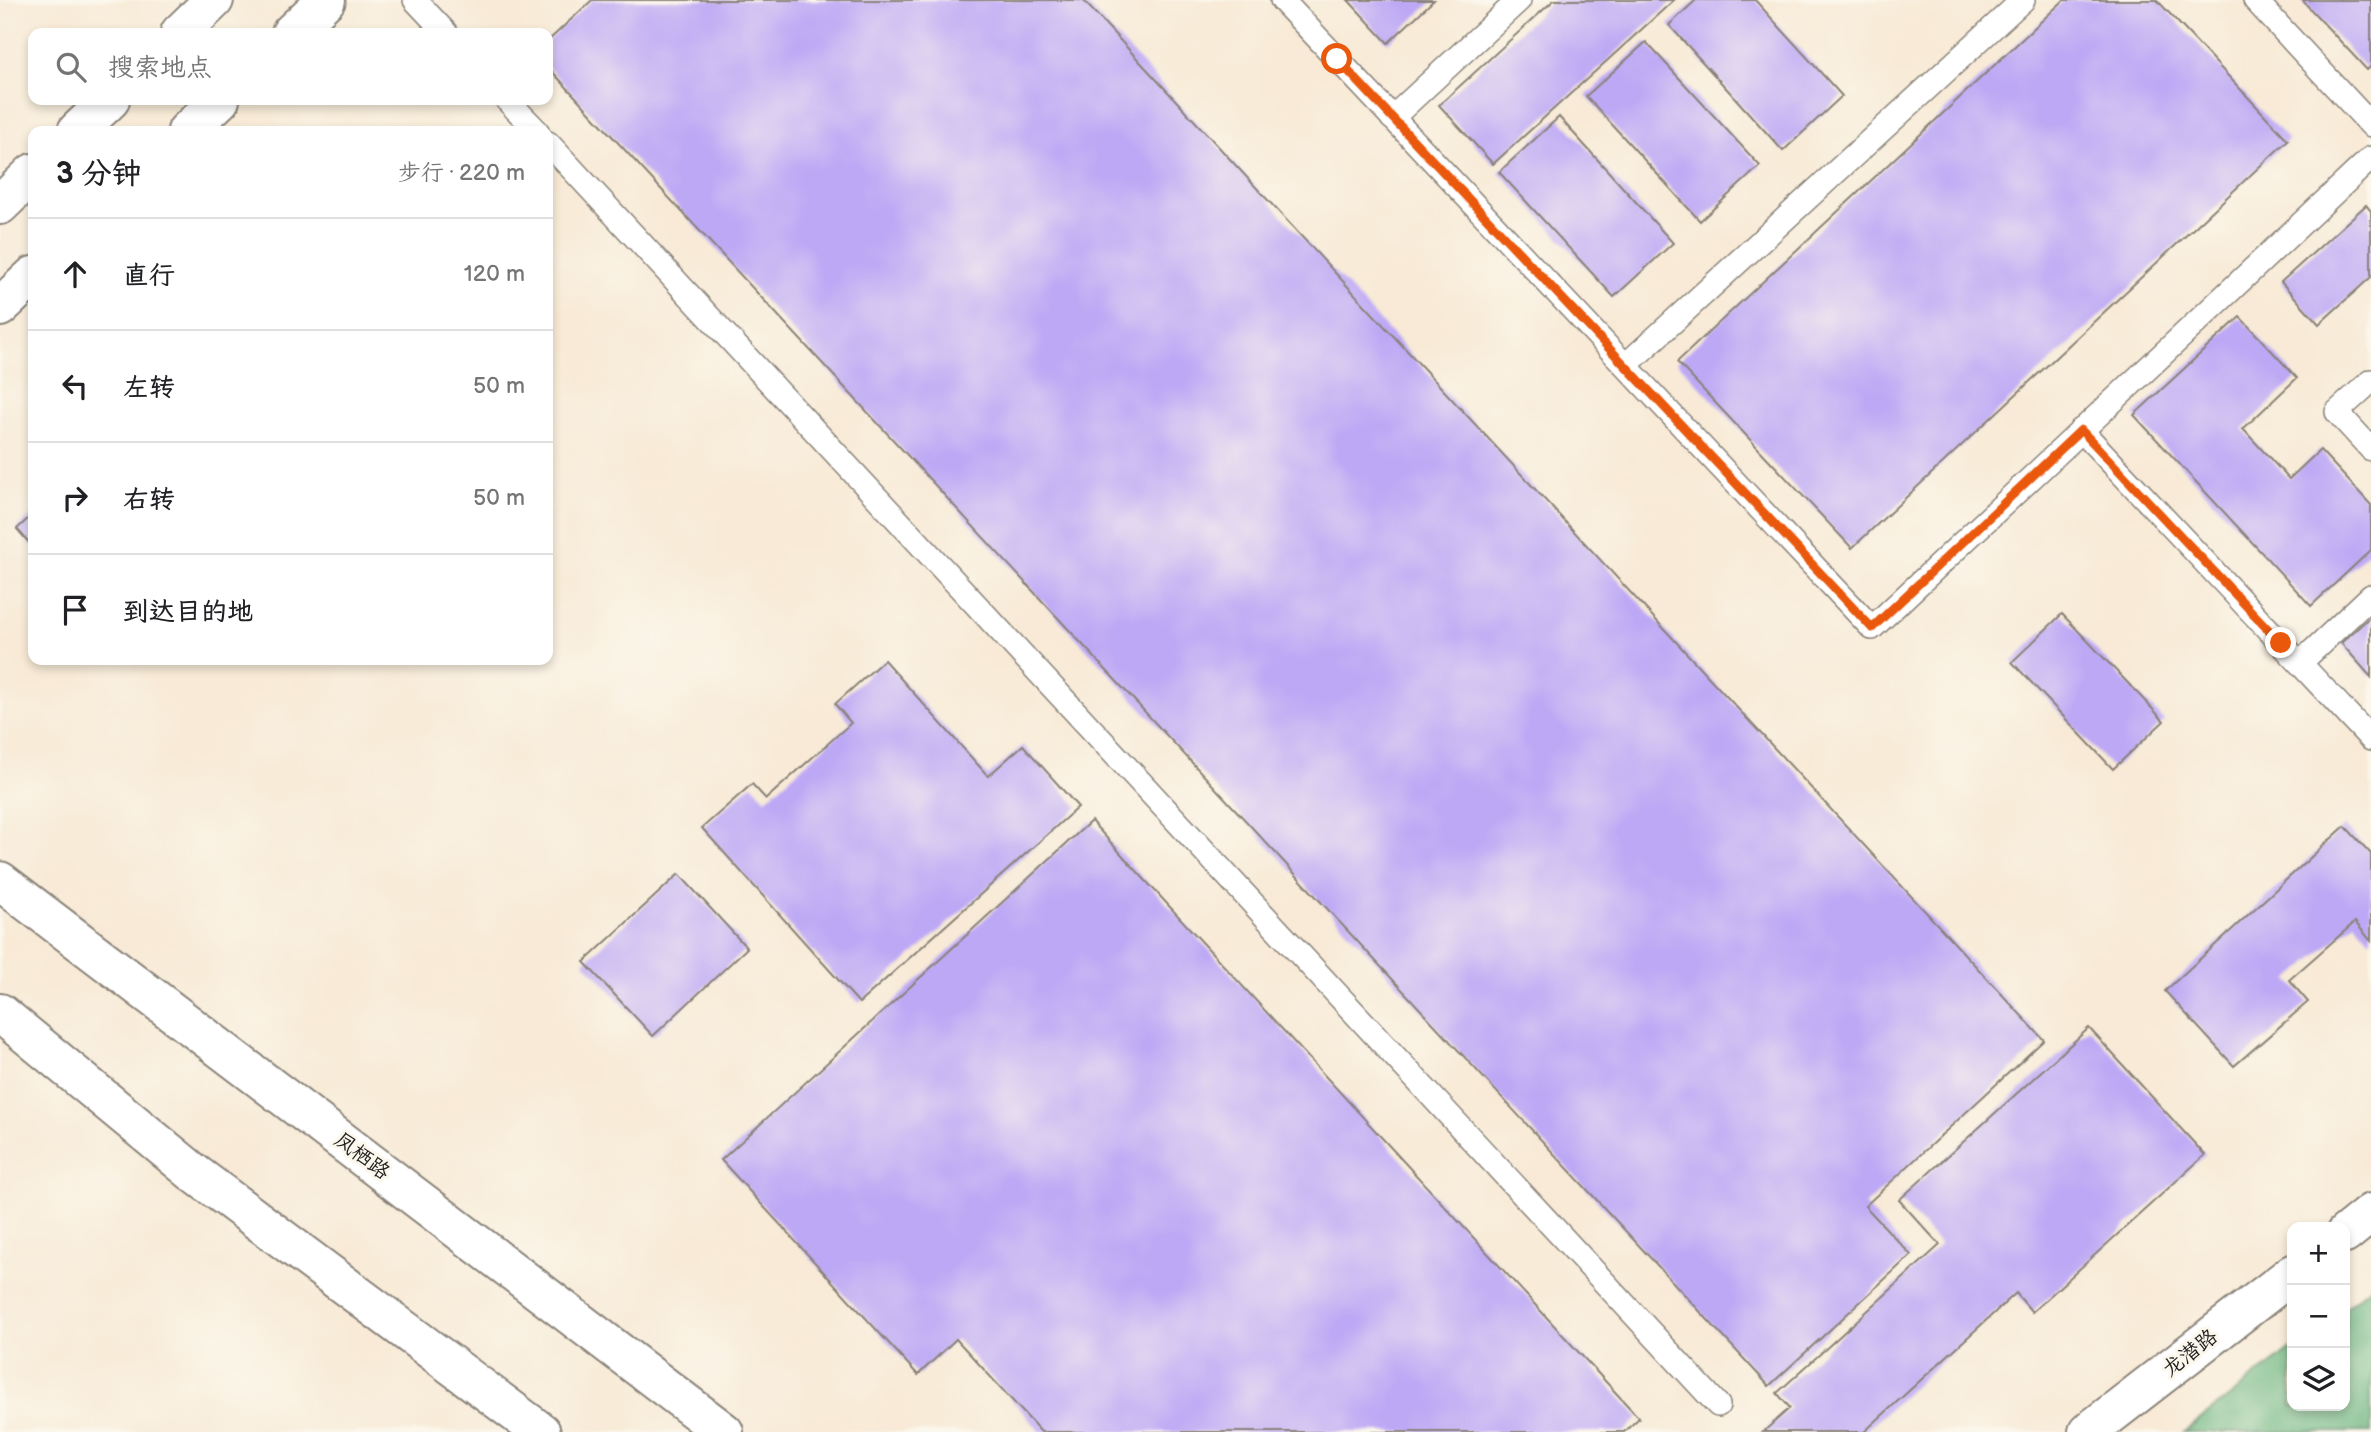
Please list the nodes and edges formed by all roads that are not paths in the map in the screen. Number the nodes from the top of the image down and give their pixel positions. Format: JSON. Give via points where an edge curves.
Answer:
{"nodes":[{"id":1,"x":214,"y":0,"type":"edge"},
{"id":2,"x":326,"y":0,"type":"edge"},
{"id":3,"x":415,"y":0,"type":"edge"},
{"id":4,"x":1282,"y":0,"type":"edge"},
{"id":5,"x":1519,"y":0,"type":"edge"},
{"id":6,"x":2022,"y":0,"type":"edge"},
{"id":7,"x":2255,"y":0,"type":"edge"},
{"id":8,"x":185,"y":28,"type":"edge"},
{"id":9,"x":295,"y":28,"type":"edge"},
{"id":10,"x":441,"y":28,"type":"edge"},
{"id":11,"x":105,"y":105,"type":"edge"},
{"id":12,"x":215,"y":105,"type":"edge"},
{"id":13,"x":513,"y":105,"type":"edge"},
{"id":14,"x":1392,"y":118,"type":"junction"},
{"id":15,"x":2371,"y":125,"type":"edge"},
{"id":16,"x":82,"y":126,"type":"edge"},
{"id":17,"x":192,"y":126,"type":"edge"},
{"id":18,"x":532,"y":126,"type":"edge"},
{"id":19,"x":553,"y":148,"type":"edge"},
{"id":20,"x":2371,"y":158,"type":"edge"},
{"id":21,"x":28,"y":178,"type":"edge"},
{"id":22,"x":0,"y":205,"type":"edge"},
{"id":23,"x":28,"y":281,"type":"edge"},
{"id":24,"x":0,"y":307,"type":"edge"},
{"id":25,"x":1626,"y":365,"type":"junction"},
{"id":26,"x":2371,"y":381,"type":"edge"},
{"id":27,"x":2081,"y":430,"type":"junction"},
{"id":28,"x":2371,"y":449,"type":"edge"},
{"id":29,"x":2371,"y":596,"type":"edge"},
{"id":30,"x":2300,"y":663,"type":"junction"},
{"id":31,"x":2371,"y":739,"type":"edge"},
{"id":32,"x":0,"y":881,"type":"edge"},
{"id":33,"x":0,"y":1013,"type":"edge"},
{"id":34,"x":2371,"y":1213,"type":"edge"},
{"id":35,"x":2350,"y":1230,"type":"edge"},
{"id":36,"x":2287,"y":1278,"type":"edge"},
{"id":37,"x":1718,"y":1405,"type":"dead end"},
{"id":38,"x":541,"y":1432,"type":"edge"},
{"id":39,"x":724,"y":1432,"type":"edge"},
{"id":40,"x":2088,"y":1432,"type":"edge"}],
"edges":[{"from":1,"to":8,"type":"main road"},
{"from":2,"to":9,"type":"main road"},
{"from":3,"to":10,"type":"lane"},
{"from":4,"to":14,"type":"lane"},
{"from":5,"to":14,"type":"lane"},
{"from":6,"to":25,"type":"lane"},
{"from":7,"to":15,"type":"lane"},
{"from":11,"to":16,"type":"main road"},
{"from":12,"to":17,"type":"main road"},
{"from":13,"to":18,"type":"lane"},
{"from":14,"to":25,"type":"lane"},
{"from":19,"to":37,"type":"lane"},
{"from":20,"to":27,"type":"lane"},
{"from":21,"to":22,"type":"main road"},
{"from":23,"to":24,"type":"main road"},
{"from":25,"to":27,"type":"lane","via":[[1872,628]]},
{"from":26,"to":28,"type":"lane","via":[[2337,412]]},
{"from":27,"to":30,"type":"lane"},
{"from":29,"to":30,"type":"lane"},
{"from":30,"to":31,"type":"lane"},
{"from":32,"to":39,"type":"main road","name":"凤栖路"},
{"from":33,"to":38,"type":"main road","via":[[194,1173]]},
{"from":34,"to":35,"type":"main road"},
{"from":36,"to":40,"type":"main road","name":"龙潜路"}]}
